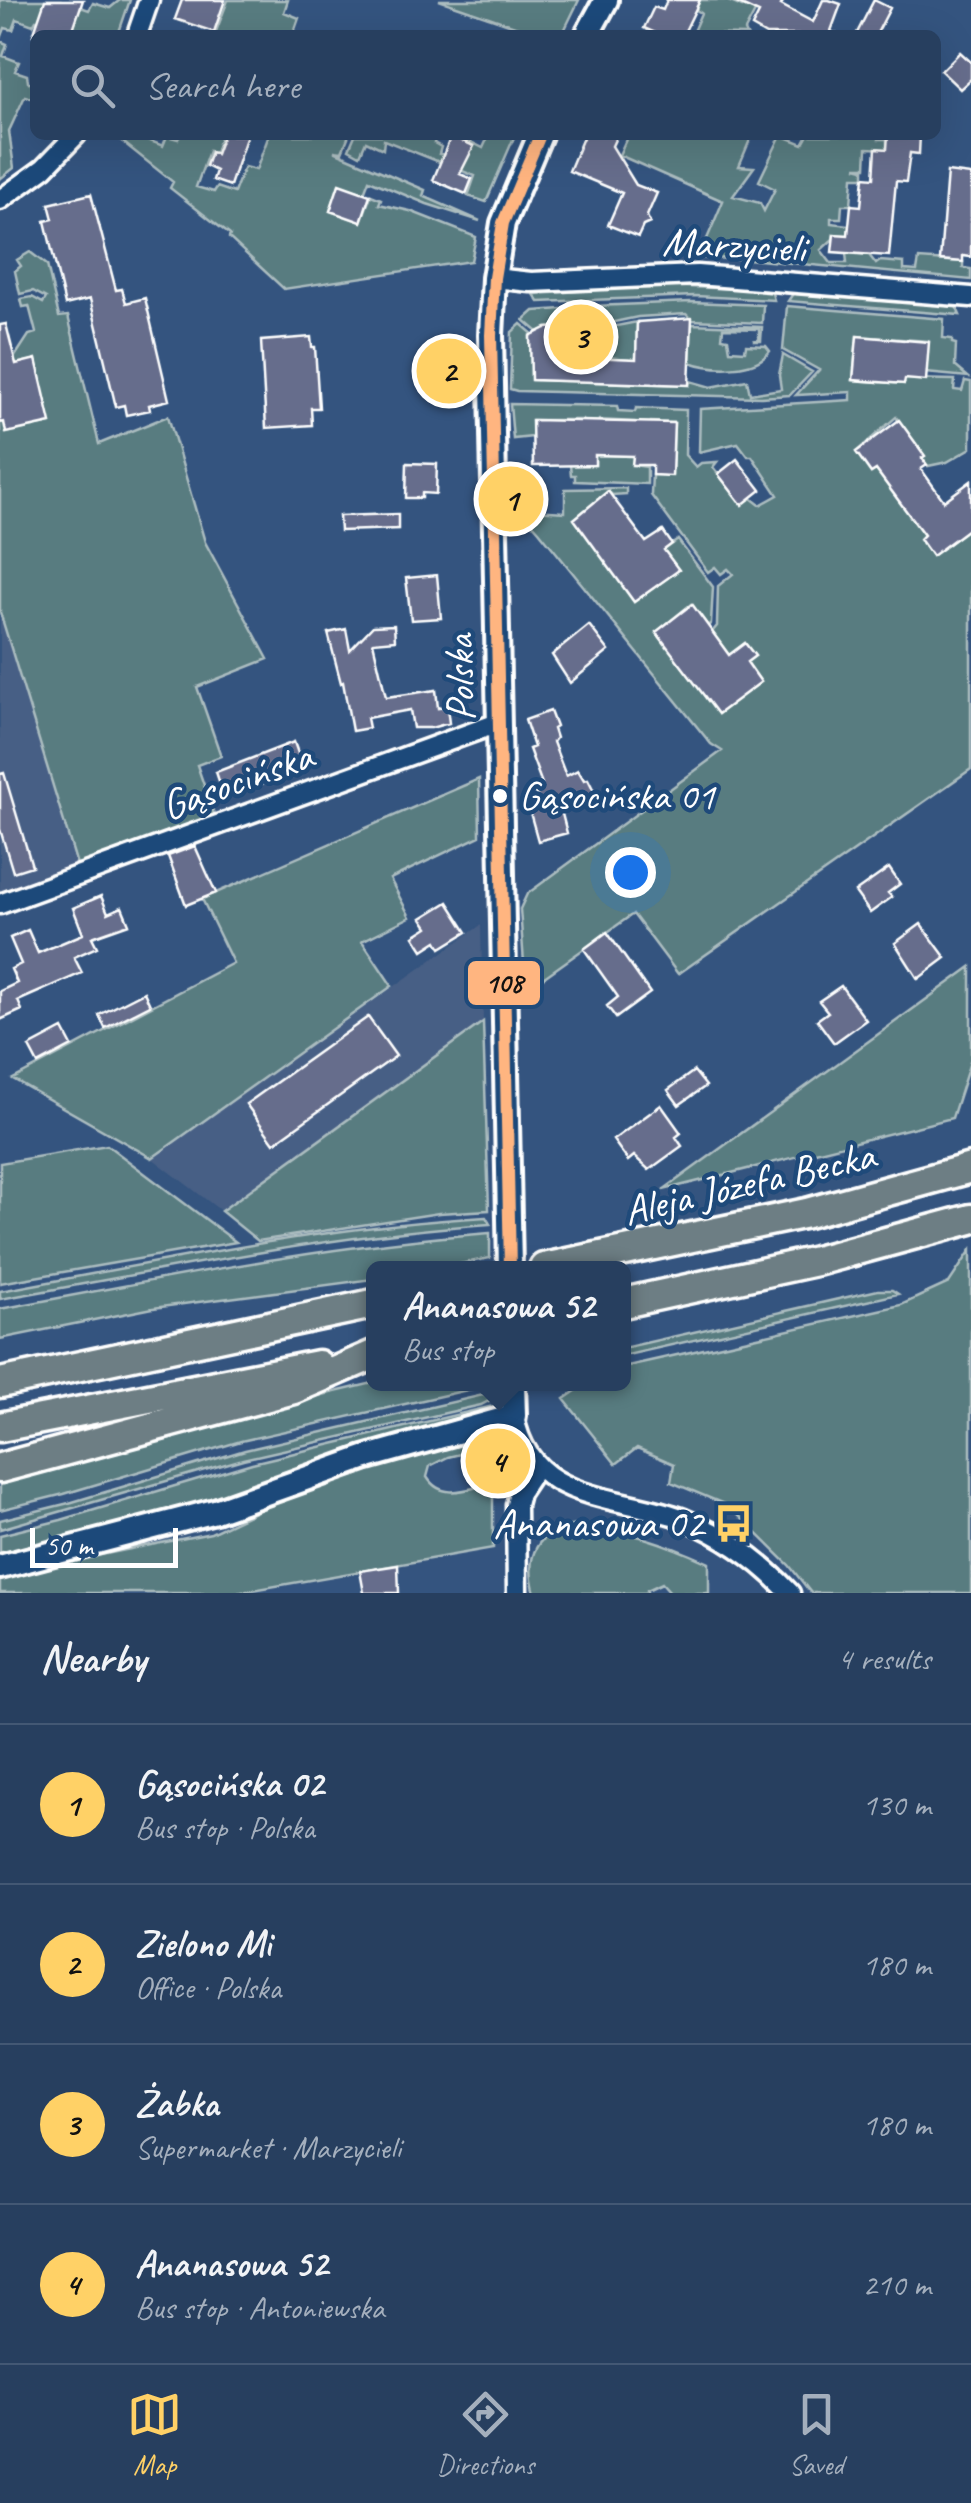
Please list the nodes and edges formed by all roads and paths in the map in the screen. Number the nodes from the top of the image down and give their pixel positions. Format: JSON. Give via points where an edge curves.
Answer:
{"nodes":[{"id":1,"x":149,"y":0,"type":"edge"},
{"id":2,"x":606,"y":0,"type":"edge"},
{"id":3,"x":139,"y":30,"type":"edge"},
{"id":4,"x":589,"y":30,"type":"edge"},
{"id":5,"x":72,"y":140,"type":"edge"},
{"id":6,"x":538,"y":140,"type":"edge"},
{"id":7,"x":0,"y":200,"type":"edge"},
{"id":8,"x":494,"y":278,"type":"junction"},
{"id":9,"x":971,"y":297,"type":"edge"},
{"id":10,"x":498,"y":723,"type":"junction"},
{"id":11,"x":0,"y":904,"type":"edge"},
{"id":12,"x":971,"y":1168,"type":"edge"},
{"id":13,"x":971,"y":1219,"type":"edge"},
{"id":14,"x":510,"y":1261,"type":"edge"},
{"id":15,"x":578,"y":1261,"type":"edge"},
{"id":16,"x":631,"y":1302,"type":"edge"},
{"id":17,"x":366,"y":1305,"type":"edge"},
{"id":18,"x":366,"y":1356,"type":"edge"},
{"id":19,"x":366,"y":1358,"type":"edge"},
{"id":20,"x":0,"y":1366,"type":"edge"},
{"id":21,"x":72,"y":1368,"type":"junction"},
{"id":22,"x":0,"y":1384,"type":"edge"},
{"id":23,"x":512,"y":1391,"type":"edge"},
{"id":24,"x":514,"y":1416,"type":"junction"},
{"id":25,"x":0,"y":1427,"type":"edge"},
{"id":26,"x":537,"y":1466,"type":"junction"},
{"id":27,"x":0,"y":1468,"type":"edge"},
{"id":28,"x":0,"y":1567,"type":"edge"},
{"id":29,"x":517,"y":1593,"type":"edge"},
{"id":30,"x":790,"y":1593,"type":"edge"}],
"edges":[{"from":1,"to":3,"type":"street"},
{"from":2,"to":4,"type":"street"},
{"from":5,"to":7,"type":"street"},
{"from":6,"to":8,"type":"street","name":"Polska","via":[[505,216]]},
{"from":8,"to":9,"type":"street","name":"Marzycieli","via":[[698,275]]},
{"from":8,"to":10,"type":"street","name":"Polska","via":[[490,395]]},
{"from":10,"to":11,"type":"street","name":"Gąsocińska"},
{"from":10,"to":14,"type":"street","name":"Polska"},
{"from":12,"to":15,"type":"main road","name":"Aleja Józefa Becka","via":[[808,1213]]},
{"from":13,"to":16,"type":"main road"},
{"from":17,"to":21,"type":"main road"},
{"from":18,"to":25,"type":"main road"},
{"from":19,"to":27,"type":"main road","via":[[259,1399]]},
{"from":20,"to":21,"type":"main road"},
{"from":21,"to":22,"type":"main road"},
{"from":23,"to":24,"type":"street"},
{"from":24,"to":26,"type":"street"},
{"from":24,"to":28,"type":"street","via":[[364,1458],[200,1515]]},
{"from":26,"to":29,"type":"street","via":[[516,1505]]},
{"from":26,"to":30,"type":"street","via":[[577,1492],[660,1510],[710,1530]]}]}
